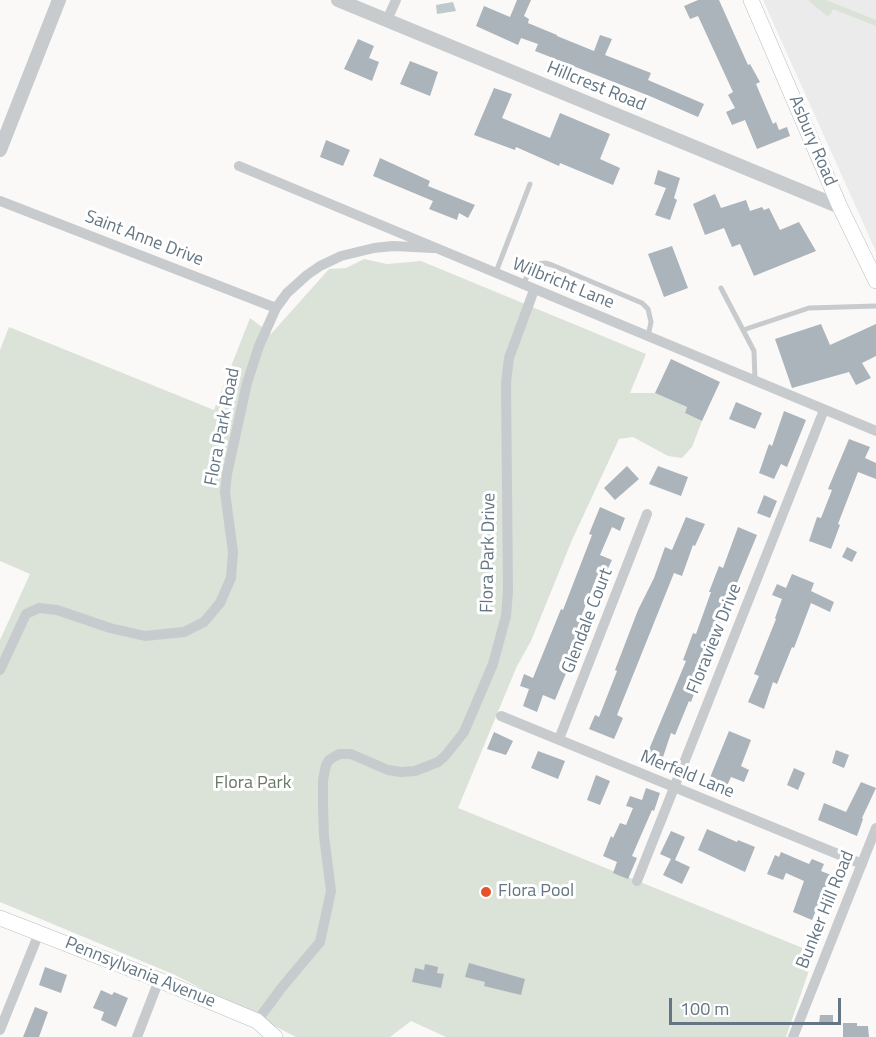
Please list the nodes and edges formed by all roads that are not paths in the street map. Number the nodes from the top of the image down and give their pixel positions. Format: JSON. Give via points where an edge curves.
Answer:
{"nodes":[{"id":1,"x":60,"y":0,"type":"edge"},
{"id":2,"x":338,"y":0,"type":"edge"},
{"id":3,"x":396,"y":0,"type":"edge"},
{"id":4,"x":751,"y":0,"type":"edge"},
{"id":5,"x":387,"y":20,"type":"junction"},
{"id":6,"x":0,"y":150,"type":"edge"},
{"id":7,"x":239,"y":166,"type":"dead end"},
{"id":8,"x":530,"y":184,"type":"dead end"},
{"id":9,"x":0,"y":201,"type":"edge"},
{"id":10,"x":840,"y":207,"type":"junction"},
{"id":11,"x":433,"y":248,"type":"junction"},
{"id":12,"x":495,"y":274,"type":"junction"},
{"id":13,"x":876,"y":281,"type":"edge"},
{"id":14,"x":522,"y":285,"type":"junction"},
{"id":15,"x":721,"y":288,"type":"dead end"},
{"id":16,"x":534,"y":290,"type":"junction"},
{"id":17,"x":876,"y":306,"type":"edge"},
{"id":18,"x":276,"y":308,"type":"junction"},
{"id":19,"x":743,"y":330,"type":"junction"},
{"id":20,"x":648,"y":337,"type":"junction"},
{"id":21,"x":755,"y":381,"type":"junction"},
{"id":22,"x":824,"y":410,"type":"junction"},
{"id":23,"x":876,"y":431,"type":"edge"},
{"id":24,"x":647,"y":514,"type":"dead end"},
{"id":25,"x":0,"y":670,"type":"edge"},
{"id":26,"x":501,"y":716,"type":"dead end"},
{"id":27,"x":559,"y":739,"type":"junction"},
{"id":28,"x":674,"y":787,"type":"junction"},
{"id":29,"x":876,"y":828,"type":"edge"},
{"id":30,"x":862,"y":864,"type":"junction"},
{"id":31,"x":637,"y":881,"type":"dead end"},
{"id":32,"x":0,"y":918,"type":"edge"},
{"id":33,"x":39,"y":933,"type":"junction"},
{"id":34,"x":159,"y":980,"type":"junction"},
{"id":35,"x":257,"y":1022,"type":"junction"},
{"id":36,"x":0,"y":1030,"type":"edge"},
{"id":37,"x":137,"y":1037,"type":"edge"},
{"id":38,"x":275,"y":1037,"type":"edge"},
{"id":39,"x":793,"y":1037,"type":"edge"}],
"edges":[{"from":1,"to":6,"type":"street"},
{"from":2,"to":5,"type":"street","name":"Hillcrest Road"},
{"from":3,"to":5,"type":"street"},
{"from":4,"to":10,"type":"main road","name":"Asbury Road"},
{"from":5,"to":10,"type":"street","name":"Hillcrest Road"},
{"from":7,"to":11,"type":"street","name":"Wilbricht Lane"},
{"from":8,"to":12,"type":"lane"},
{"from":9,"to":18,"type":"street","name":"Saint Anne Drive"},
{"from":10,"to":13,"type":"main road","name":"Asbury Road"},
{"from":11,"to":12,"type":"street","name":"Wilbricht Lane"},
{"from":11,"to":18,"type":"street","name":"Flora Park Road","via":[[393,246],[341,256],[307,275]]},
{"from":12,"to":14,"type":"street","name":"Wilbricht Lane"},
{"from":14,"to":16,"type":"street","name":"Wilbricht Lane"},
{"from":14,"to":20,"type":"lane","via":[[538,264],[552,265],[642,303],[651,322]]},
{"from":15,"to":19,"type":"lane"},
{"from":16,"to":20,"type":"street","name":"Wilbricht Lane"},
{"from":16,"to":35,"type":"street","name":"Flora Park Drive","via":[[507,374],[508,591],[506,616],[493,664],[464,732],[438,762],[401,772],[351,754],[339,754],[329,760],[322,806],[331,891],[320,942]]},
{"from":17,"to":19,"type":"lane","via":[[809,308]]},
{"from":18,"to":25,"type":"street","name":"Flora Park Road","via":[[250,372],[233,444],[225,492],[233,552],[231,578],[220,603],[204,622],[184,632],[154,636],[39,608],[26,614]]},
{"from":19,"to":21,"type":"lane","via":[[754,351]]},
{"from":20,"to":21,"type":"street","name":"Wilbricht Lane"},
{"from":21,"to":22,"type":"street","name":"Wilbricht Lane"},
{"from":22,"to":23,"type":"street","name":"Wilbricht Lane"},
{"from":22,"to":28,"type":"street","name":"Floraview Drive"},
{"from":24,"to":27,"type":"street","name":"Glendale Court"},
{"from":26,"to":27,"type":"street","name":"Merfeld Lane"},
{"from":27,"to":28,"type":"street","name":"Merfeld Lane"},
{"from":28,"to":30,"type":"street","name":"Merfeld Lane"},
{"from":28,"to":31,"type":"street","name":"Floraview Drive"},
{"from":29,"to":30,"type":"street","name":"Bunker Hill Road"},
{"from":30,"to":39,"type":"street","name":"Bunker Hill Road"},
{"from":32,"to":33,"type":"main road","name":"Pennsylvania Avenue"},
{"from":33,"to":34,"type":"main road","name":"Pennsylvania Avenue"},
{"from":33,"to":36,"type":"street"},
{"from":34,"to":35,"type":"main road","name":"Pennsylvania Avenue"},
{"from":34,"to":37,"type":"street"},
{"from":35,"to":38,"type":"main road","name":"Pennsylvania Avenue"}]}
